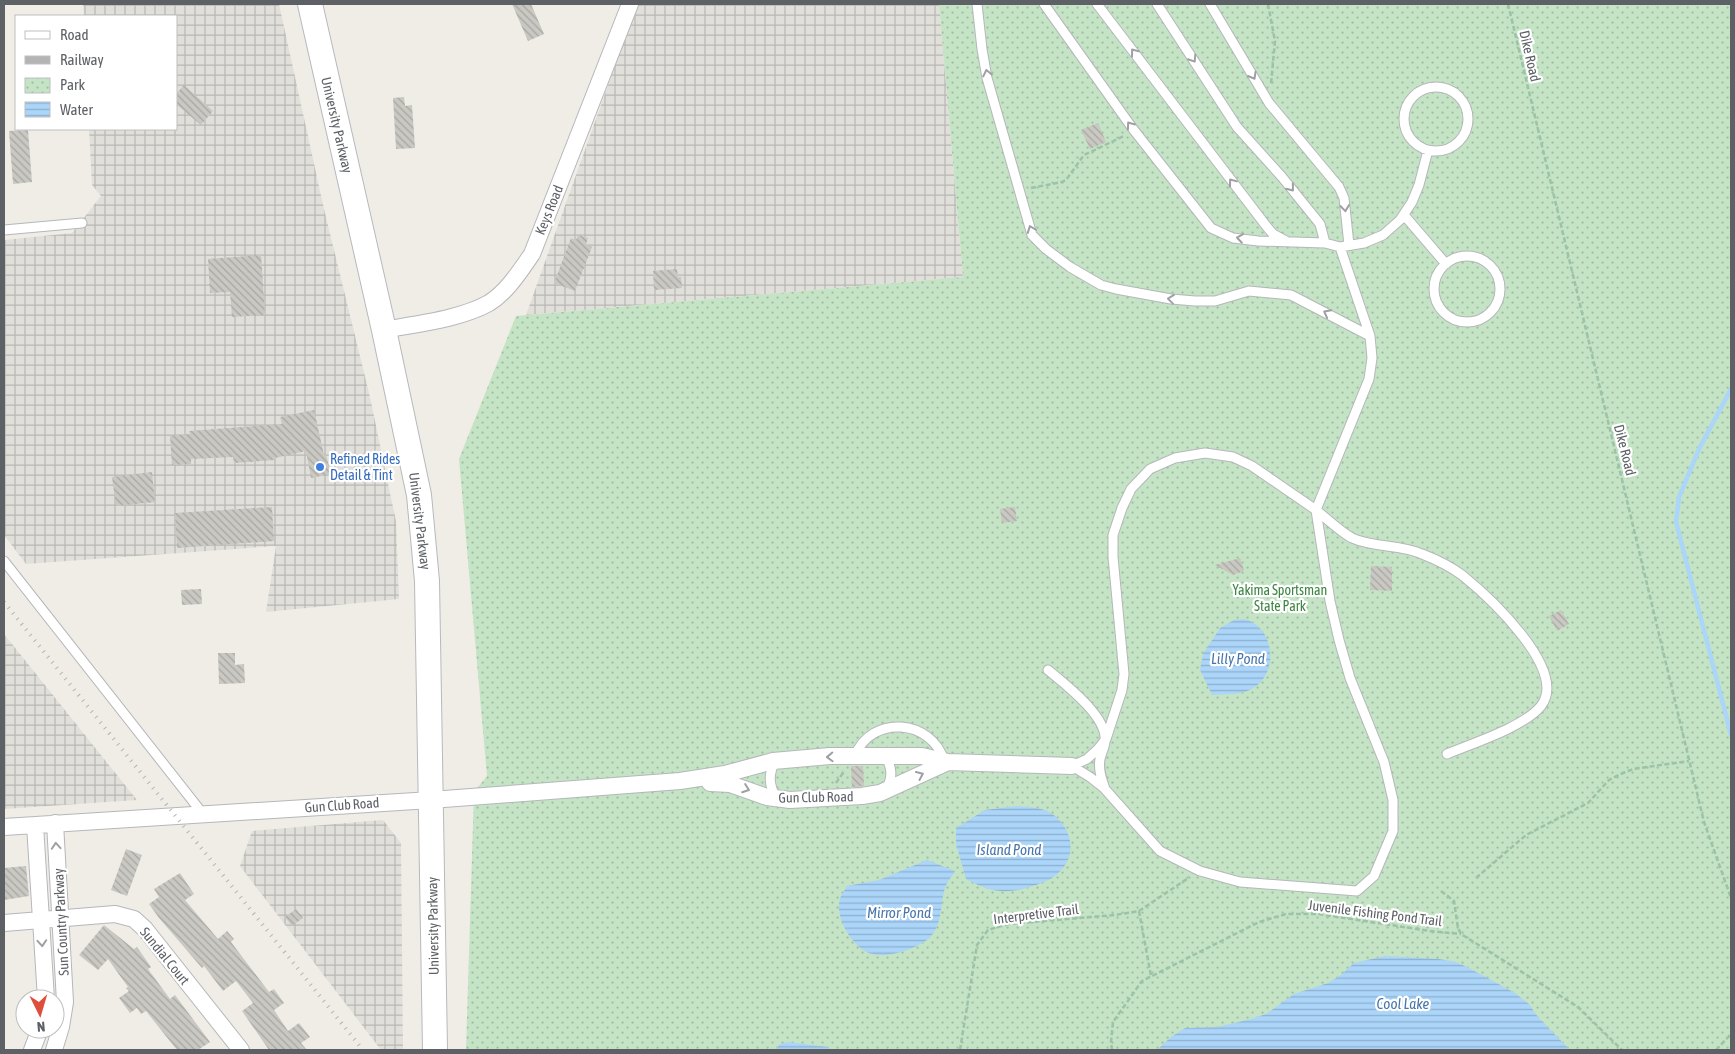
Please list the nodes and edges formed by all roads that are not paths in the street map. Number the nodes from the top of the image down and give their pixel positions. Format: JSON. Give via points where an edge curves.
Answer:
{"nodes":[{"id":1,"x":310,"y":4,"type":"edge"},
{"id":2,"x":630,"y":4,"type":"edge"},
{"id":3,"x":976,"y":4,"type":"edge"},
{"id":4,"x":1044,"y":4,"type":"edge"},
{"id":5,"x":1097,"y":4,"type":"edge"},
{"id":6,"x":1157,"y":4,"type":"edge"},
{"id":7,"x":1210,"y":4,"type":"edge"},
{"id":8,"x":1428,"y":150,"type":"junction"},
{"id":9,"x":1404,"y":215,"type":"junction"},
{"id":10,"x":82,"y":223,"type":"dead end"},
{"id":11,"x":4,"y":230,"type":"edge"},
{"id":12,"x":1289,"y":242,"type":"junction"},
{"id":13,"x":1326,"y":243,"type":"junction"},
{"id":14,"x":1344,"y":246,"type":"junction"},
{"id":15,"x":1446,"y":264,"type":"junction"},
{"id":16,"x":384,"y":330,"type":"junction"},
{"id":17,"x":1370,"y":336,"type":"junction"},
{"id":18,"x":1316,"y":510,"type":"junction"},
{"id":19,"x":4,"y":561,"type":"edge"},
{"id":20,"x":1048,"y":670,"type":"dead end"},
{"id":21,"x":1106,"y":739,"type":"junction"},
{"id":22,"x":1447,"y":754,"type":"dead end"},
{"id":23,"x":848,"y":756,"type":"junction"},
{"id":24,"x":886,"y":756,"type":"junction"},
{"id":25,"x":775,"y":761,"type":"junction"},
{"id":26,"x":946,"y":762,"type":"junction"},
{"id":27,"x":1072,"y":766,"type":"junction"},
{"id":28,"x":680,"y":781,"type":"junction"},
{"id":29,"x":886,"y":790,"type":"junction"},
{"id":30,"x":1106,"y":790,"type":"junction"},
{"id":31,"x":776,"y":798,"type":"junction"},
{"id":32,"x":431,"y":800,"type":"junction"},
{"id":33,"x":203,"y":814,"type":"junction"},
{"id":34,"x":55,"y":823,"type":"junction"},
{"id":35,"x":35,"y":825,"type":"junction"},
{"id":36,"x":4,"y":826,"type":"edge"},
{"id":37,"x":61,"y":918,"type":"junction"},
{"id":38,"x":41,"y":919,"type":"junction"},
{"id":39,"x":4,"y":923,"type":"edge"},
{"id":40,"x":45,"y":989,"type":"edge"},
{"id":41,"x":54,"y":1050,"type":"edge"},
{"id":42,"x":241,"y":1050,"type":"edge"},
{"id":43,"x":434,"y":1050,"type":"edge"}],
"edges":[{"from":1,"to":16,"type":"main road","name":"University Parkway"},
{"from":2,"to":16,"type":"street","name":"Keys Road","via":[[532,254],[520,272],[489,302],[467,313]]},
{"from":17,"to":3,"type":"lane","one_way":true,"via":[[1291,295],[1249,291],[1215,301],[1179,300],[1101,285],[1070,268],[1046,249],[1032,235],[987,78]]},
{"from":12,"to":4,"type":"lane","one_way":true,"via":[[1233,238],[1211,228],[1135,131]]},
{"from":12,"to":5,"type":"lane","one_way":true,"via":[[1267,227]]},
{"from":6,"to":13,"type":"lane","one_way":true,"via":[[1237,127],[1320,224]]},
{"from":7,"to":14,"type":"lane","one_way":true,"via":[[1269,103],[1338,187],[1344,198]]},
{"from":8,"to":8,"type":"lane","via":[[1452,146],[1462,138],[1467,127],[1464,103],[1445,88],[1432,87],[1420,91],[1405,110],[1409,135]]},
{"from":8,"to":9,"type":"lane","via":[[1419,185]]},
{"from":9,"to":14,"type":"lane","via":[[1383,235],[1364,243]]},
{"from":9,"to":15,"type":"lane"},
{"from":10,"to":11,"type":"lane"},
{"from":12,"to":13,"type":"lane"},
{"from":13,"to":14,"type":"lane"},
{"from":14,"to":17,"type":"lane"},
{"from":15,"to":15,"type":"lane","via":[[1435,280],[1434,293],[1438,305],[1446,315],[1458,321],[1483,318],[1498,298],[1499,285],[1495,273],[1476,257],[1463,256]]},
{"from":16,"to":32,"type":"main road","name":"University Parkway","via":[[420,505],[427,581]]},
{"from":17,"to":18,"type":"lane","via":[[1372,358],[1369,379]]},
{"from":18,"to":21,"type":"lane","via":[[1252,466],[1233,457],[1205,453],[1175,458],[1150,468],[1131,489],[1113,535],[1124,674]]},
{"from":18,"to":22,"type":"lane","via":[[1352,538],[1411,550],[1461,574],[1519,630],[1536,655],[1547,687],[1540,707],[1520,723]]},
{"from":18,"to":30,"type":"lane","via":[[1339,640],[1350,678],[1384,762],[1394,800],[1394,831],[1374,876],[1357,891],[1240,882],[1200,871],[1160,851]]},
{"from":19,"to":33,"type":"lane"},
{"from":20,"to":21,"type":"lane","via":[[1091,708]]},
{"from":21,"to":27,"type":"lane","via":[[1098,750]]},
{"from":21,"to":30,"type":"lane","via":[[1100,760],[1100,776]]},
{"from":23,"to":24,"type":"street","name":"Gun Club Road"},
{"from":23,"to":25,"type":"street","name":"Gun Club Road","one_way":true},
{"from":23,"to":26,"type":"lane","via":[[872,733],[886,728],[904,728],[927,736],[938,746]]},
{"from":24,"to":26,"type":"street","name":"Gun Club Road","via":[[922,756]]},
{"from":24,"to":29,"type":"lane","via":[[892,771]]},
{"from":25,"to":28,"type":"street","name":"Gun Club Road"},
{"from":25,"to":31,"type":"lane","via":[[770,783]]},
{"from":26,"to":27,"type":"street","name":"Gun Club Road"},
{"from":29,"to":26,"type":"street","name":"Gun Club Road","one_way":true},
{"from":27,"to":30,"type":"lane"},
{"from":28,"to":31,"type":"street","name":"Gun Club Road","one_way":true,"via":[[730,784]]},
{"from":28,"to":32,"type":"street","name":"Gun Club Road"},
{"from":29,"to":31,"type":"street","name":"Gun Club Road","via":[[862,796]]},
{"from":32,"to":33,"type":"street","name":"Gun Club Road"},
{"from":32,"to":43,"type":"main road","name":"University Parkway"},
{"from":33,"to":34,"type":"street","name":"Gun Club Road"},
{"from":34,"to":35,"type":"street","name":"Gun Club Road"},
{"from":37,"to":34,"type":"street","name":"Sun Country Parkway","one_way":true},
{"from":35,"to":36,"type":"street","name":"Gun Club Road"},
{"from":35,"to":38,"type":"street","name":"Sun Country Parkway"},
{"from":37,"to":38,"type":"street","name":"Sundial Court"},
{"from":37,"to":41,"type":"street","name":"Sun Country Parkway","via":[[65,1002]]},
{"from":37,"to":42,"type":"street","name":"Sundial Court","via":[[115,914],[134,919]]},
{"from":38,"to":39,"type":"street","name":"Sundial Court"},
{"from":38,"to":40,"type":"street","name":"Sun Country Parkway","one_way":true}]}
